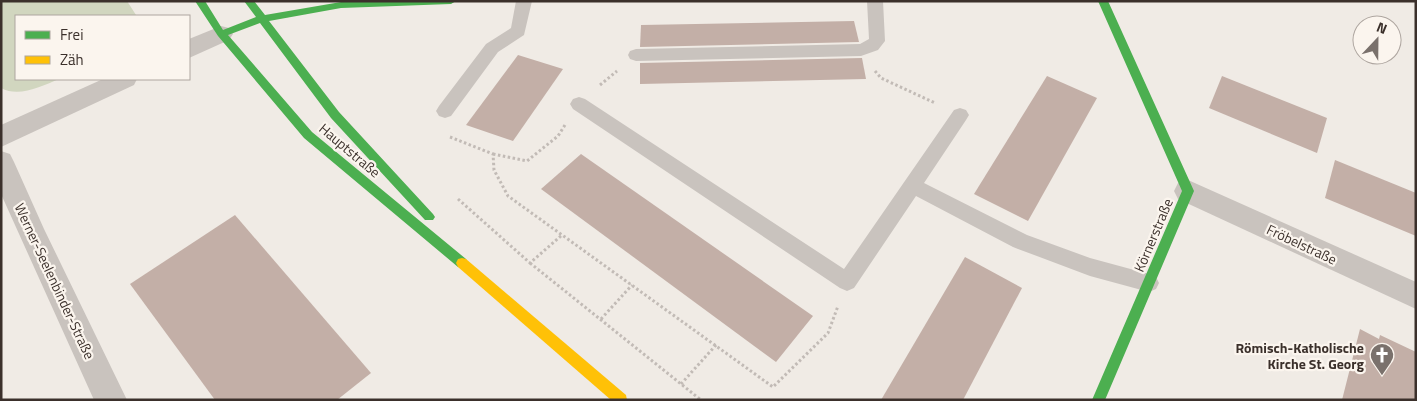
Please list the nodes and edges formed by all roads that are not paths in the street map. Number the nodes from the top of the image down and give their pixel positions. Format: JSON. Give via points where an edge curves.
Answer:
{"nodes":[{"id":1,"x":200,"y":1,"type":"edge"},
{"id":2,"x":249,"y":1,"type":"edge"},
{"id":3,"x":451,"y":1,"type":"edge"},
{"id":4,"x":524,"y":1,"type":"edge"},
{"id":5,"x":875,"y":1,"type":"edge"},
{"id":6,"x":1103,"y":1,"type":"edge"},
{"id":7,"x":261,"y":19,"type":"junction"},
{"id":8,"x":221,"y":34,"type":"junction"},
{"id":9,"x":190,"y":49,"type":"edge"},
{"id":10,"x":636,"y":55,"type":"road end"},
{"id":11,"x":123,"y":80,"type":"edge"},
{"id":12,"x":579,"y":104,"type":"road end"},
{"id":13,"x":445,"y":110,"type":"road end"},
{"id":14,"x":960,"y":115,"type":"road end"},
{"id":15,"x":1,"y":137,"type":"edge"},
{"id":16,"x":1,"y":162,"type":"edge"},
{"id":17,"x":912,"y":185,"type":"junction"},
{"id":18,"x":1188,"y":191,"type":"junction"},
{"id":19,"x":1149,"y":283,"type":"junction"},
{"id":20,"x":1416,"y":296,"type":"edge"},
{"id":21,"x":505,"y":299,"type":"junction"},
{"id":22,"x":111,"y":400,"type":"edge"},
{"id":23,"x":621,"y":400,"type":"edge"},
{"id":24,"x":1098,"y":400,"type":"edge"}],
"edges":[{"from":1,"to":8,"type":"main road","name":"Hauptstraße"},
{"from":2,"to":7,"type":"main road","name":"Hauptstraße"},
{"from":3,"to":7,"type":"main road","via":[[341,5]]},
{"from":4,"to":13,"type":"lane","via":[[518,30],[492,48]]},
{"from":5,"to":10,"type":"lane","via":[[876,41],[861,50]]},
{"from":6,"to":18,"type":"main road","name":"Körnerstraße"},
{"from":7,"to":8,"type":"main road"},
{"from":7,"to":21,"type":"main road","name":"Hauptstraße","via":[[335,115]]},
{"from":8,"to":9,"type":"street"},
{"from":8,"to":21,"type":"main road","name":"Hauptstraße","via":[[308,135]]},
{"from":11,"to":15,"type":"street"},
{"from":12,"to":17,"type":"lane","via":[[847,282]]},
{"from":14,"to":17,"type":"lane"},
{"from":16,"to":22,"type":"street","name":"Werner-Seelenbinder-Straße"},
{"from":17,"to":19,"type":"lane","via":[[1020,242],[1090,268]]},
{"from":18,"to":19,"type":"main road","name":"Körnerstraße"},
{"from":18,"to":20,"type":"street","name":"Fröbelstraße"},
{"from":19,"to":24,"type":"main road","name":"Körnerstraße"},
{"from":21,"to":23,"type":"main road","name":"Hauptstraße"}]}
